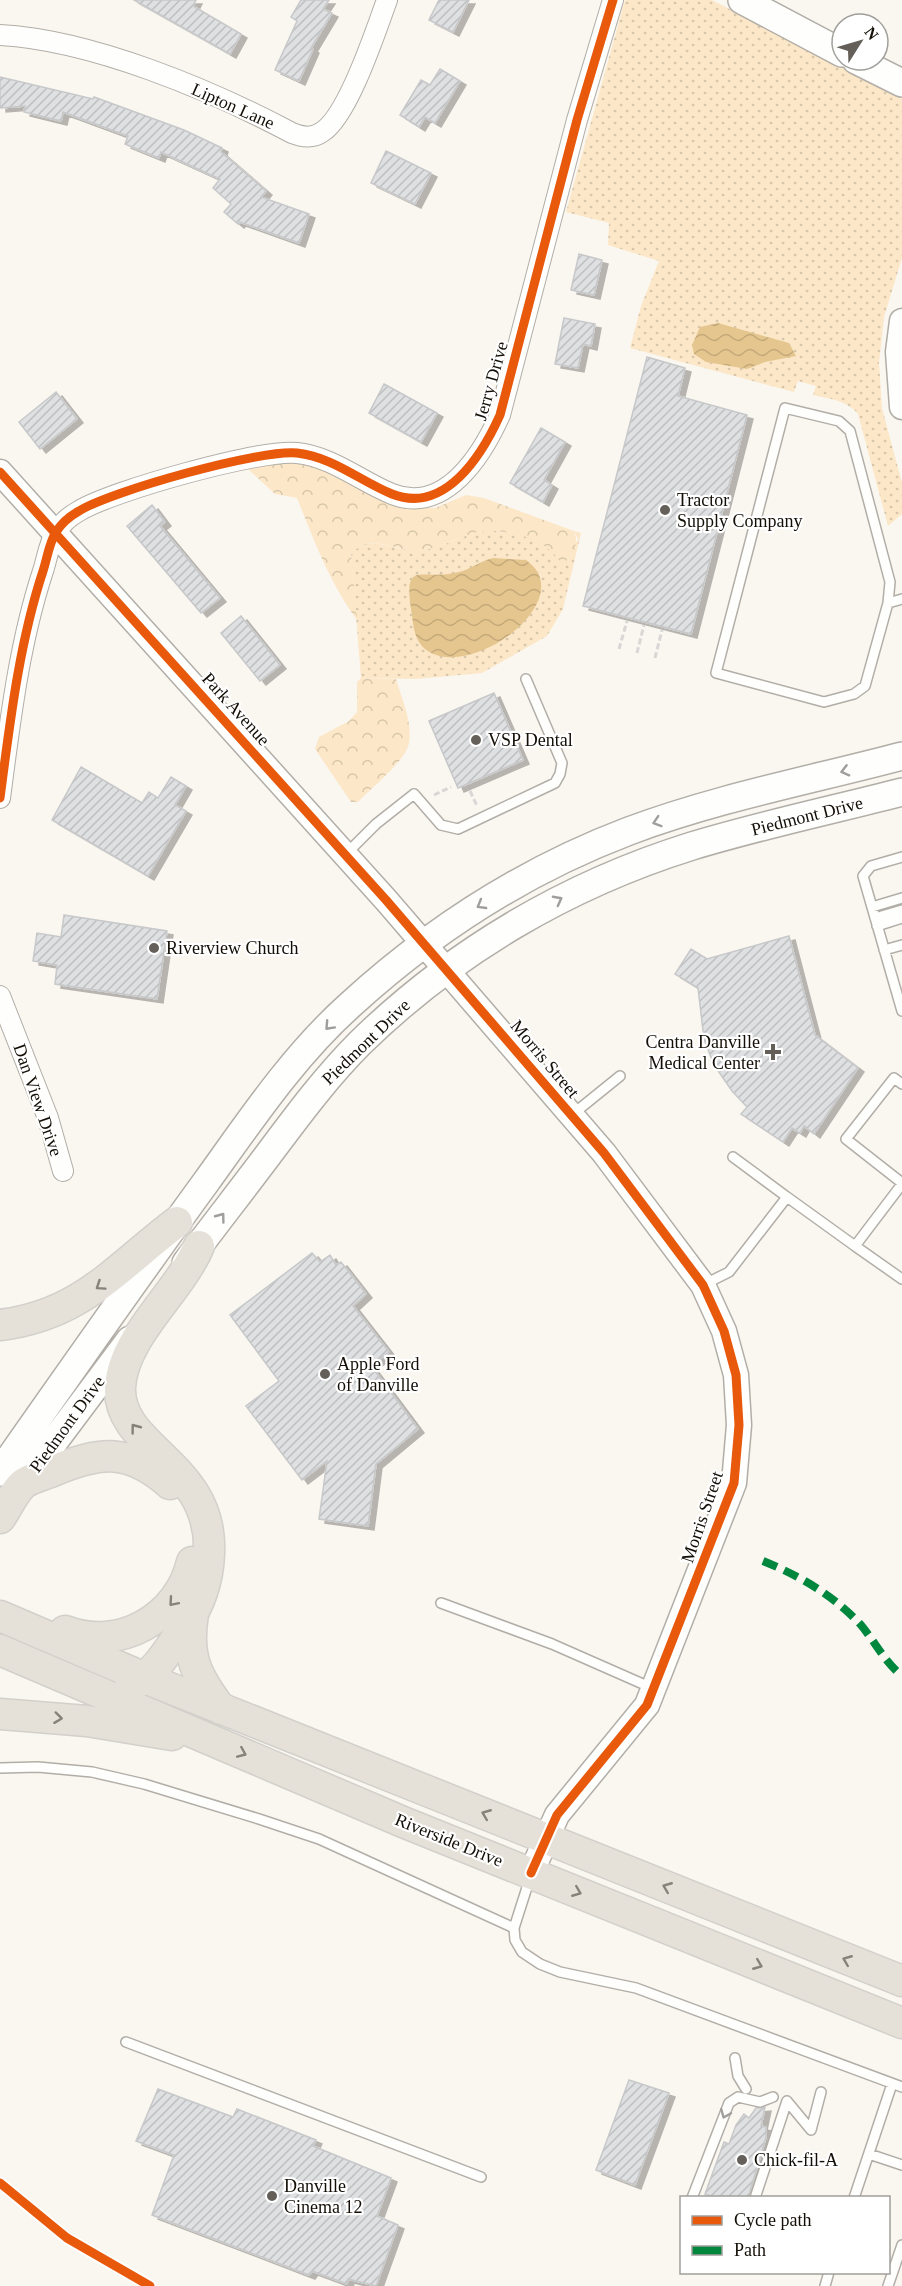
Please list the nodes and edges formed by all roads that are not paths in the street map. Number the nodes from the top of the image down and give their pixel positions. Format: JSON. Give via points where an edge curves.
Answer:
{"nodes":[{"id":1,"x":387,"y":0,"type":"edge"},
{"id":2,"x":613,"y":0,"type":"edge"},
{"id":3,"x":742,"y":0,"type":"edge"},
{"id":4,"x":0,"y":35,"type":"edge"},
{"id":5,"x":830,"y":47,"type":"edge"},
{"id":6,"x":880,"y":72,"type":"edge"},
{"id":7,"x":902,"y":83,"type":"edge"},
{"id":8,"x":902,"y":321,"type":"edge"},
{"id":9,"x":902,"y":407,"type":"edge"},
{"id":10,"x":0,"y":472,"type":"edge"},
{"id":11,"x":55,"y":533,"type":"junction"},
{"id":12,"x":902,"y":599,"type":"edge"},
{"id":13,"x":888,"y":603,"type":"junction"},
{"id":14,"x":526,"y":679,"type":"dead end"},
{"id":15,"x":5,"y":724,"type":"edge"},
{"id":16,"x":902,"y":756,"type":"edge"},
{"id":17,"x":902,"y":792,"type":"edge"},
{"id":18,"x":0,"y":798,"type":"edge"},
{"id":19,"x":345,"y":854,"type":"junction"},
{"id":20,"x":902,"y":856,"type":"edge"},
{"id":21,"x":902,"y":898,"type":"edge"},
{"id":22,"x":872,"y":907,"type":"junction"},
{"id":23,"x":902,"y":910,"type":"edge"},
{"id":24,"x":902,"y":918,"type":"edge"},
{"id":25,"x":876,"y":922,"type":"junction"},
{"id":26,"x":424,"y":944,"type":"junction"},
{"id":27,"x":902,"y":945,"type":"edge"},
{"id":28,"x":884,"y":950,"type":"junction"},
{"id":29,"x":902,"y":968,"type":"edge"},
{"id":30,"x":446,"y":970,"type":"junction"},
{"id":31,"x":895,"y":975,"type":"edge"},
{"id":32,"x":0,"y":996,"type":"edge"},
{"id":33,"x":902,"y":1011,"type":"edge"},
{"id":34,"x":620,"y":1076,"type":"dead end"},
{"id":35,"x":902,"y":1084,"type":"edge"},
{"id":36,"x":571,"y":1116,"type":"junction"},
{"id":37,"x":733,"y":1156,"type":"dead end"},
{"id":38,"x":63,"y":1171,"type":"dead end"},
{"id":39,"x":902,"y":1184,"type":"edge"},
{"id":40,"x":787,"y":1197,"type":"junction"},
{"id":41,"x":177,"y":1222,"type":"junction"},
{"id":42,"x":199,"y":1246,"type":"junction"},
{"id":43,"x":855,"y":1246,"type":"junction"},
{"id":44,"x":902,"y":1280,"type":"edge"},
{"id":45,"x":703,"y":1285,"type":"junction"},
{"id":46,"x":0,"y":1324,"type":"edge"},
{"id":47,"x":12,"y":1478,"type":"edge"},
{"id":48,"x":0,"y":1518,"type":"edge"},
{"id":49,"x":441,"y":1603,"type":"dead end"},
{"id":50,"x":193,"y":1614,"type":"junction"},
{"id":51,"x":5,"y":1618,"type":"edge"},
{"id":52,"x":0,"y":1650,"type":"edge"},
{"id":53,"x":145,"y":1678,"type":"junction"},
{"id":54,"x":92,"y":1689,"type":"junction"},
{"id":55,"x":655,"y":1689,"type":"junction"},
{"id":56,"x":221,"y":1709,"type":"junction"},
{"id":57,"x":0,"y":1714,"type":"edge"},
{"id":58,"x":201,"y":1735,"type":"junction"},
{"id":59,"x":0,"y":1768,"type":"edge"},
{"id":60,"x":545,"y":1838,"type":"junction"},
{"id":61,"x":531,"y":1874,"type":"junction"},
{"id":62,"x":514,"y":1928,"type":"junction"},
{"id":63,"x":902,"y":1981,"type":"edge"},
{"id":64,"x":902,"y":2022,"type":"edge"},
{"id":65,"x":126,"y":2042,"type":"dead end"},
{"id":66,"x":735,"y":2058,"type":"dead end"},
{"id":67,"x":892,"y":2084,"type":"junction"},
{"id":68,"x":902,"y":2088,"type":"edge"},
{"id":69,"x":746,"y":2089,"type":"dead end"},
{"id":70,"x":821,"y":2092,"type":"dead end"},
{"id":71,"x":773,"y":2097,"type":"dead end"},
{"id":72,"x":869,"y":2154,"type":"junction"},
{"id":73,"x":902,"y":2165,"type":"edge"},
{"id":74,"x":481,"y":2177,"type":"dead end"},
{"id":75,"x":693,"y":2196,"type":"edge"},
{"id":76,"x":756,"y":2196,"type":"edge"},
{"id":77,"x":855,"y":2196,"type":"edge"},
{"id":78,"x":902,"y":2245,"type":"edge"},
{"id":79,"x":888,"y":2286,"type":"edge"}],
"edges":[{"from":1,"to":4,"type":"street","name":"Lipton Lane","via":[[352,89],[329,126],[313,137],[292,133],[204,91],[118,60],[55,42]]},
{"from":2,"to":11,"type":"street","name":"Jerry Drive","via":[[577,120],[500,415],[491,437],[456,481],[426,498],[409,498],[306,455],[277,453],[212,466],[140,487],[80,509]]},
{"from":3,"to":5,"type":"main road"},
{"from":6,"to":7,"type":"main road"},
{"from":8,"to":9,"type":"street","via":[[898,352]]},
{"from":10,"to":11,"type":"street","name":"Park Avenue"},
{"from":11,"to":15,"type":"street","via":[[32,604]]},
{"from":11,"to":19,"type":"street","name":"Park Avenue"},
{"from":12,"to":13,"type":"lane"},
{"from":13,"to":13,"type":"lane","via":[[889,574],[850,431],[840,422],[785,408],[716,673],[824,702],[854,694],[868,681]]},
{"from":14,"to":19,"type":"lane","via":[[562,763],[555,783],[458,829],[441,825],[417,796],[410,796]]},
{"from":15,"to":18,"type":"street"},
{"from":16,"to":26,"type":"main road","name":"Piedmont Drive","one_way":true,"via":[[701,808],[629,831],[519,882]]},
{"from":30,"to":17,"type":"main road","name":"Piedmont Drive","one_way":true,"via":[[531,915],[637,866],[691,847]]},
{"from":19,"to":26,"type":"street","name":"Park Avenue"},
{"from":20,"to":22,"type":"lane","via":[[871,866],[863,876]]},
{"from":21,"to":22,"type":"lane"},
{"from":22,"to":25,"type":"lane"},
{"from":23,"to":25,"type":"lane"},
{"from":24,"to":25,"type":"lane"},
{"from":25,"to":28,"type":"lane"},
{"from":26,"to":30,"type":"street","name":"Park Avenue"},
{"from":26,"to":41,"type":"main road","name":"Piedmont Drive","one_way":true,"via":[[347,1007],[281,1078]]},
{"from":27,"to":28,"type":"lane"},
{"from":28,"to":31,"type":"lane"},
{"from":29,"to":31,"type":"lane"},
{"from":30,"to":36,"type":"street","name":"Morris Street"},
{"from":42,"to":30,"type":"main road","name":"Piedmont Drive","one_way":true,"via":[[319,1088],[360,1043]]},
{"from":31,"to":33,"type":"lane"},
{"from":32,"to":38,"type":"street","name":"Dan View Drive","via":[[48,1118]]},
{"from":34,"to":36,"type":"lane"},
{"from":35,"to":39,"type":"lane","via":[[894,1078],[846,1139]]},
{"from":36,"to":45,"type":"street","name":"Morris Street"},
{"from":37,"to":40,"type":"lane"},
{"from":39,"to":43,"type":"lane"},
{"from":40,"to":43,"type":"lane"},
{"from":40,"to":45,"type":"lane","via":[[729,1272]]},
{"from":41,"to":46,"type":"main road","one_way":true,"via":[[98,1288],[40,1316]]},
{"from":41,"to":47,"type":"main road","name":"Piedmont Drive"},
{"from":42,"to":47,"type":"main road","name":"Piedmont Drive"},
{"from":50,"to":42,"type":"main road","one_way":true,"via":[[209,1564],[208,1523],[191,1486],[137,1432],[127,1416],[120,1387],[133,1345],[190,1267]]},
{"from":43,"to":44,"type":"lane"},
{"from":45,"to":55,"type":"street","name":"Morris Street","via":[[724,1331],[736,1375],[740,1425],[734,1483]]},
{"from":47,"to":48,"type":"main road","name":"Piedmont Drive"},
{"from":47,"to":51,"type":"main road","one_way":true,"via":[[97,1455],[139,1462],[156,1472],[180,1497],[189,1515],[194,1557],[189,1577],[168,1609],[145,1626],[123,1635],[87,1637]]},
{"from":49,"to":55,"type":"lane","via":[[552,1644]]},
{"from":50,"to":53,"type":"main road"},
{"from":50,"to":56,"type":"main road","via":[[190,1649],[195,1667]]},
{"from":51,"to":53,"type":"main road","name":"Riverside Drive"},
{"from":52,"to":54,"type":"main road","name":"Riverside Drive"},
{"from":53,"to":54,"type":"main road","via":[[123,1689]]},
{"from":53,"to":56,"type":"main road","name":"Riverside Drive"},
{"from":54,"to":58,"type":"main road","name":"Riverside Drive"},
{"from":55,"to":60,"type":"street","name":"Morris Street","via":[[647,1705],[566,1803]]},
{"from":60,"to":56,"type":"main road","name":"Riverside Drive","one_way":true},
{"from":57,"to":58,"type":"main road","one_way":true,"via":[[87,1721],[165,1735]]},
{"from":58,"to":61,"type":"main road","name":"Riverside Drive","one_way":true},
{"from":59,"to":62,"type":"lane","via":[[92,1772],[259,1819],[319,1839]]},
{"from":60,"to":61,"type":"street","name":"Morris Street"},
{"from":63,"to":60,"type":"main road","name":"Riverside Drive","one_way":true},
{"from":61,"to":62,"type":"lane"},
{"from":61,"to":64,"type":"main road","name":"Riverside Drive","one_way":true},
{"from":62,"to":67,"type":"lane","via":[[522,1952],[540,1964],[636,1988]]},
{"from":65,"to":74,"type":"lane"},
{"from":66,"to":69,"type":"lane","via":[[738,2076]]},
{"from":67,"to":68,"type":"lane"},
{"from":67,"to":72,"type":"lane"},
{"from":70,"to":76,"type":"lane","via":[[811,2130],[787,2102]]},
{"from":71,"to":75,"type":"lane","one_way":true,"via":[[760,2102],[738,2097],[729,2103]]},
{"from":72,"to":73,"type":"lane"},
{"from":72,"to":77,"type":"lane"},
{"from":78,"to":79,"type":"lane"}]}
